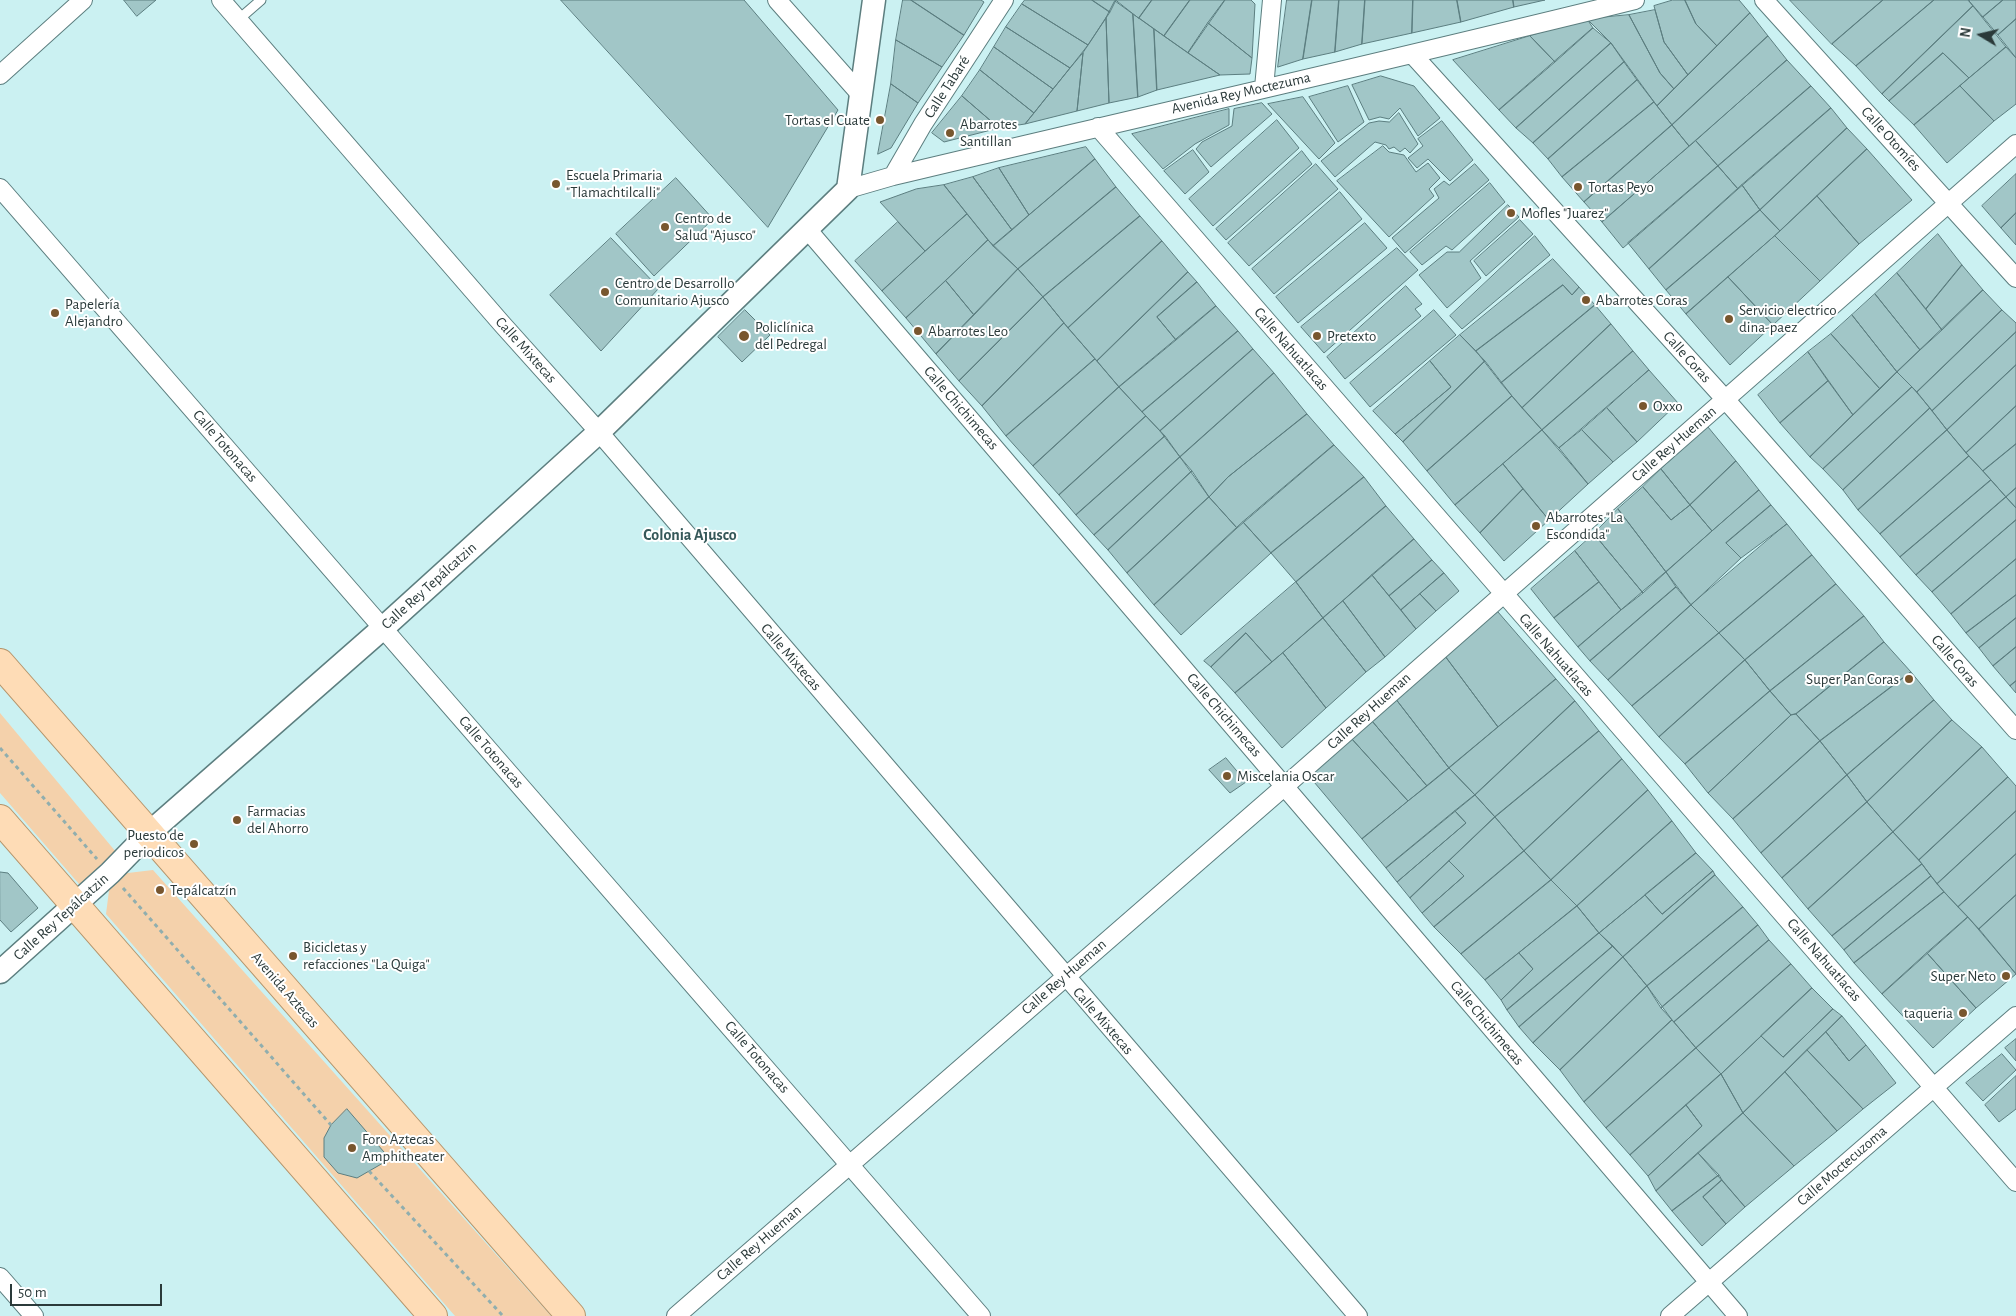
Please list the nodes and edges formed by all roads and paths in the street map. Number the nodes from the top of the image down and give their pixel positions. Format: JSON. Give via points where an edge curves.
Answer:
{"nodes":[{"id":1,"x":83,"y":0,"type":"edge"},
{"id":2,"x":221,"y":0,"type":"edge"},
{"id":3,"x":261,"y":0,"type":"edge"},
{"id":4,"x":777,"y":0,"type":"edge"},
{"id":5,"x":874,"y":0,"type":"edge"},
{"id":6,"x":1004,"y":0,"type":"edge"},
{"id":7,"x":1272,"y":0,"type":"edge"},
{"id":8,"x":1635,"y":0,"type":"edge"},
{"id":9,"x":1764,"y":0,"type":"edge"},
{"id":10,"x":238,"y":20,"type":"junction"},
{"id":11,"x":1413,"y":55,"type":"junction"},
{"id":12,"x":0,"y":75,"type":"edge"},
{"id":13,"x":1264,"y":88,"type":"junction"},
{"id":14,"x":862,"y":96,"type":"junction"},
{"id":15,"x":1098,"y":127,"type":"junction"},
{"id":16,"x":2016,"y":144,"type":"edge"},
{"id":17,"x":893,"y":176,"type":"junction"},
{"id":18,"x":0,"y":188,"type":"edge"},
{"id":19,"x":848,"y":189,"type":"junction"},
{"id":20,"x":1948,"y":202,"type":"junction"},
{"id":21,"x":807,"y":229,"type":"junction"},
{"id":22,"x":2016,"y":278,"type":"edge"},
{"id":23,"x":1725,"y":400,"type":"junction"},
{"id":24,"x":599,"y":432,"type":"junction"},
{"id":25,"x":1502,"y":593,"type":"junction"},
{"id":26,"x":383,"y":628,"type":"junction"},
{"id":27,"x":0,"y":663,"type":"edge"},
{"id":28,"x":2016,"y":730,"type":"edge"},
{"id":29,"x":0,"y":748,"type":"edge"},
{"id":30,"x":1285,"y":786,"type":"junction"},
{"id":31,"x":0,"y":819,"type":"edge"},
{"id":32,"x":148,"y":834,"type":"junction"},
{"id":33,"x":110,"y":873,"type":"junction"},
{"id":34,"x":74,"y":904,"type":"junction"},
{"id":35,"x":0,"y":972,"type":"edge"},
{"id":36,"x":1065,"y":977,"type":"junction"},
{"id":37,"x":2016,"y":1016,"type":"edge"},
{"id":38,"x":1934,"y":1086,"type":"junction"},
{"id":39,"x":331,"y":1125,"type":"dead end"},
{"id":40,"x":850,"y":1164,"type":"junction"},
{"id":41,"x":369,"y":1171,"type":"dead end"},
{"id":42,"x":2016,"y":1182,"type":"edge"},
{"id":43,"x":0,"y":1277,"type":"edge"},
{"id":44,"x":1708,"y":1282,"type":"junction"},
{"id":45,"x":34,"y":1316,"type":"edge"},
{"id":46,"x":433,"y":1316,"type":"edge"},
{"id":47,"x":503,"y":1316,"type":"edge"},
{"id":48,"x":571,"y":1316,"type":"edge"},
{"id":49,"x":676,"y":1316,"type":"edge"},
{"id":50,"x":981,"y":1316,"type":"edge"},
{"id":51,"x":1358,"y":1316,"type":"edge"},
{"id":52,"x":1670,"y":1316,"type":"edge"},
{"id":53,"x":1738,"y":1316,"type":"edge"}],
"edges":[{"from":1,"to":12,"type":"street"},
{"from":2,"to":10,"type":"street","name":"Calle Mixtecas"},
{"from":3,"to":10,"type":"lane"},
{"from":4,"to":14,"type":"street"},
{"from":5,"to":14,"type":"street"},
{"from":6,"to":17,"type":"street","name":"Calle Tabaré"},
{"from":7,"to":13,"type":"street"},
{"from":8,"to":11,"type":"street","name":"Avenida Rey Moctezuma"},
{"from":9,"to":20,"type":"street","name":"Calle Otomíes"},
{"from":10,"to":24,"type":"street","name":"Calle Mixtecas"},
{"from":11,"to":13,"type":"street","name":"Avenida Rey Moctezuma"},
{"from":11,"to":23,"type":"street","name":"Calle Coras"},
{"from":13,"to":15,"type":"street","name":"Avenida Rey Moctezuma"},
{"from":14,"to":19,"type":"street"},
{"from":15,"to":17,"type":"street","name":"Avenida Rey Moctezuma"},
{"from":15,"to":25,"type":"street","name":"Calle Nahuatlacas"},
{"from":16,"to":20,"type":"street","name":"Calle Rey Hueman"},
{"from":17,"to":19,"type":"street","name":"Avenida Rey Moctezuma"},
{"from":18,"to":26,"type":"street","name":"Calle Totonacas"},
{"from":19,"to":21,"type":"street","name":"Calle Rey Tepálcatzin"},
{"from":20,"to":22,"type":"street","name":"Calle Otomíes"},
{"from":20,"to":23,"type":"street","name":"Calle Rey Hueman"},
{"from":21,"to":24,"type":"street","name":"Calle Rey Tepálcatzin"},
{"from":21,"to":30,"type":"street","name":"Calle Chichimecas"},
{"from":23,"to":25,"type":"street","name":"Calle Rey Hueman"},
{"from":23,"to":28,"type":"street","name":"Calle Coras"},
{"from":24,"to":26,"type":"street","name":"Calle Rey Tepálcatzin"},
{"from":24,"to":36,"type":"street","name":"Calle Mixtecas"},
{"from":25,"to":30,"type":"street","name":"Calle Rey Hueman"},
{"from":25,"to":38,"type":"street","name":"Calle Nahuatlacas"},
{"from":26,"to":32,"type":"street","name":"Calle Rey Tepálcatzin"},
{"from":26,"to":40,"type":"street","name":"Calle Totonacas"},
{"from":27,"to":32,"type":"main road","name":"Avenida Aztecas"},
{"from":29,"to":33,"type":"path"},
{"from":30,"to":36,"type":"street","name":"Calle Rey Hueman"},
{"from":30,"to":44,"type":"street","name":"Calle Chichimecas"},
{"from":31,"to":34,"type":"main road"},
{"from":32,"to":33,"type":"street","name":"Calle Rey Tepálcatzin"},
{"from":32,"to":48,"type":"main road","name":"Avenida Aztecas"},
{"from":33,"to":34,"type":"street","name":"Calle Rey Tepálcatzin"},
{"from":33,"to":39,"type":"path"},
{"from":34,"to":35,"type":"street","name":"Calle Rey Tepálcatzin"},
{"from":34,"to":46,"type":"main road"},
{"from":36,"to":40,"type":"street","name":"Calle Rey Hueman"},
{"from":36,"to":51,"type":"street","name":"Calle Mixtecas"},
{"from":37,"to":38,"type":"street","name":"Calle Moctecuzoma"},
{"from":38,"to":42,"type":"street","name":"Calle Nahuatlacas"},
{"from":38,"to":44,"type":"street","name":"Calle Moctecuzoma"},
{"from":40,"to":49,"type":"street","name":"Calle Rey Hueman"},
{"from":40,"to":50,"type":"street","name":"Calle Totonacas"},
{"from":41,"to":47,"type":"path"},
{"from":43,"to":45,"type":"street"},
{"from":44,"to":52,"type":"street","name":"Calle Moctecuzoma"},
{"from":44,"to":53,"type":"street","name":"Calle Chichimecas"}]}
